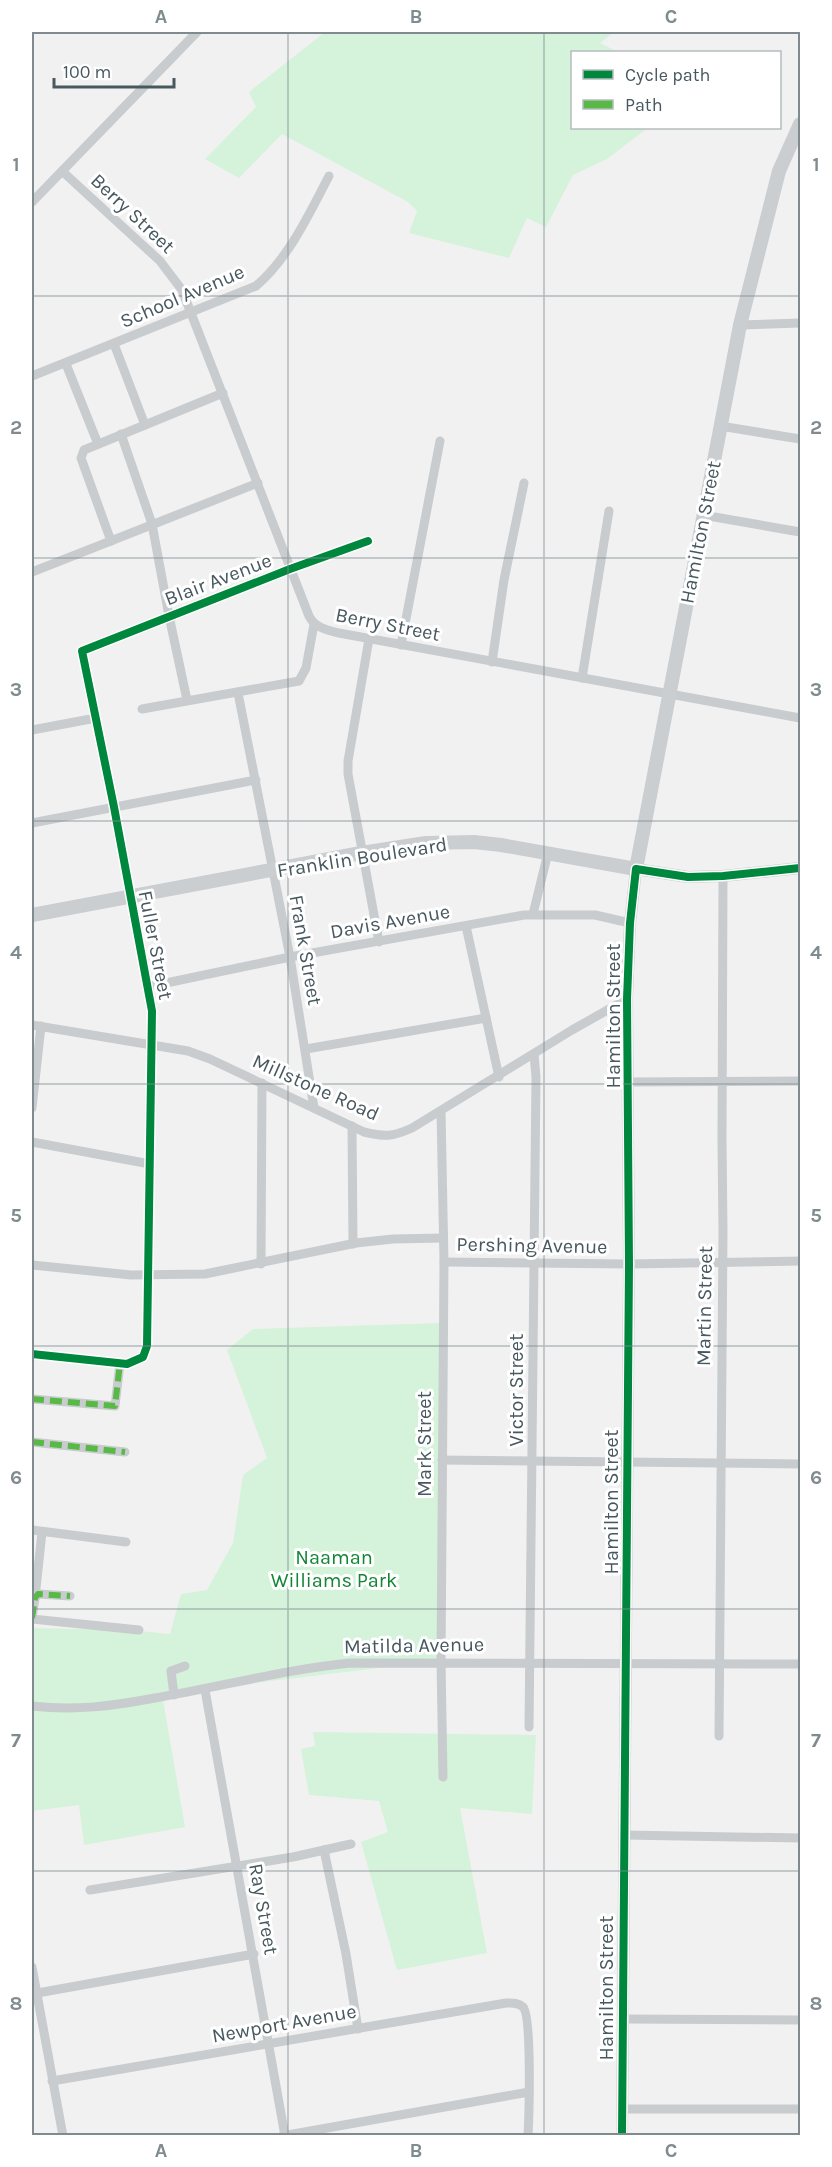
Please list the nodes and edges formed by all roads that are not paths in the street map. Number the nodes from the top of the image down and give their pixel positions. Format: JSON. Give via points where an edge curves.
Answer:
{"nodes":[{"id":1,"x":197,"y":32,"type":"edge"},
{"id":2,"x":801,"y":124,"type":"edge"},
{"id":3,"x":795,"y":150,"type":"edge"},
{"id":4,"x":62,"y":171,"type":"junction"},
{"id":5,"x":329,"y":176,"type":"dead end"},
{"id":6,"x":32,"y":202,"type":"edge"},
{"id":7,"x":192,"y":312,"type":"junction"},
{"id":8,"x":801,"y":323,"type":"edge"},
{"id":9,"x":740,"y":325,"type":"junction"},
{"id":10,"x":114,"y":344,"type":"junction"},
{"id":11,"x":66,"y":364,"type":"junction"},
{"id":12,"x":32,"y":376,"type":"edge"},
{"id":13,"x":223,"y":393,"type":"junction"},
{"id":14,"x":145,"y":425,"type":"junction"},
{"id":15,"x":720,"y":426,"type":"junction"},
{"id":16,"x":121,"y":434,"type":"junction"},
{"id":17,"x":801,"y":439,"type":"edge"},
{"id":18,"x":440,"y":441,"type":"dead end"},
{"id":19,"x":98,"y":444,"type":"junction"},
{"id":20,"x":258,"y":483,"type":"junction"},
{"id":21,"x":524,"y":483,"type":"dead end"},
{"id":22,"x":609,"y":511,"type":"dead end"},
{"id":23,"x":703,"y":515,"type":"junction"},
{"id":24,"x":152,"y":524,"type":"junction"},
{"id":25,"x":801,"y":532,"type":"edge"},
{"id":26,"x":111,"y":541,"type":"junction"},
{"id":27,"x":368,"y":541,"type":"dead end"},
{"id":28,"x":290,"y":569,"type":"junction"},
{"id":29,"x":32,"y":572,"type":"edge"},
{"id":30,"x":169,"y":616,"type":"junction"},
{"id":31,"x":314,"y":624,"type":"junction"},
{"id":32,"x":369,"y":639,"type":"junction"},
{"id":33,"x":401,"y":645,"type":"junction"},
{"id":34,"x":82,"y":651,"type":"joint"},
{"id":35,"x":492,"y":662,"type":"junction"},
{"id":36,"x":582,"y":678,"type":"junction"},
{"id":37,"x":238,"y":693,"type":"junction"},
{"id":38,"x":670,"y":693,"type":"junction"},
{"id":39,"x":187,"y":700,"type":"junction"},
{"id":40,"x":142,"y":709,"type":"dead end"},
{"id":41,"x":96,"y":718,"type":"junction"},
{"id":42,"x":801,"y":718,"type":"edge"},
{"id":43,"x":32,"y":730,"type":"edge"},
{"id":44,"x":256,"y":780,"type":"junction"},
{"id":45,"x":114,"y":807,"type":"junction"},
{"id":46,"x":32,"y":823,"type":"edge"},
{"id":47,"x":361,"y":853,"type":"junction"},
{"id":48,"x":548,"y":853,"type":"junction"},
{"id":49,"x":801,"y":868,"type":"edge"},
{"id":50,"x":636,"y":869,"type":"junction"},
{"id":51,"x":273,"y":870,"type":"junction"},
{"id":52,"x":723,"y":876,"type":"junction"},
{"id":53,"x":130,"y":896,"type":"junction"},
{"id":54,"x":533,"y":914,"type":"junction"},
{"id":55,"x":32,"y":915,"type":"edge"},
{"id":56,"x":630,"y":923,"type":"junction"},
{"id":57,"x":466,"y":926,"type":"junction"},
{"id":58,"x":379,"y":942,"type":"junction"},
{"id":59,"x":290,"y":957,"type":"junction"},
{"id":60,"x":147,"y":987,"type":"junction"},
{"id":61,"x":627,"y":999,"type":"junction"},
{"id":62,"x":486,"y":1018,"type":"junction"},
{"id":63,"x":36,"y":1026,"type":"edge"},
{"id":64,"x":153,"y":1044,"type":"junction"},
{"id":65,"x":306,"y":1048,"type":"junction"},
{"id":66,"x":534,"y":1054,"type":"junction"},
{"id":67,"x":499,"y":1077,"type":"junction"},
{"id":68,"x":801,"y":1081,"type":"edge"},
{"id":69,"x":628,"y":1082,"type":"junction"},
{"id":70,"x":722,"y":1082,"type":"junction"},
{"id":71,"x":262,"y":1083,"type":"junction"},
{"id":72,"x":32,"y":1108,"type":"edge"},
{"id":73,"x":314,"y":1108,"type":"junction"},
{"id":74,"x":441,"y":1111,"type":"junction"},
{"id":75,"x":352,"y":1126,"type":"junction"},
{"id":76,"x":32,"y":1142,"type":"edge"},
{"id":77,"x":150,"y":1164,"type":"junction"},
{"id":78,"x":443,"y":1238,"type":"junction"},
{"id":79,"x":352,"y":1244,"type":"junction"},
{"id":80,"x":444,"y":1262,"type":"junction"},
{"id":81,"x":534,"y":1262,"type":"junction"},
{"id":82,"x":801,"y":1262,"type":"edge"},
{"id":83,"x":723,"y":1263,"type":"junction"},
{"id":84,"x":261,"y":1264,"type":"junction"},
{"id":85,"x":629,"y":1264,"type":"junction"},
{"id":86,"x":32,"y":1265,"type":"edge"},
{"id":87,"x":148,"y":1275,"type":"junction"},
{"id":88,"x":32,"y":1354,"type":"edge"},
{"id":89,"x":120,"y":1363,"type":"junction"},
{"id":90,"x":32,"y":1399,"type":"edge"},
{"id":91,"x":32,"y":1442,"type":"edge"},
{"id":92,"x":125,"y":1452,"type":"dead end"},
{"id":93,"x":442,"y":1460,"type":"junction"},
{"id":94,"x":627,"y":1462,"type":"junction"},
{"id":95,"x":533,"y":1463,"type":"junction"},
{"id":96,"x":720,"y":1463,"type":"junction"},
{"id":97,"x":801,"y":1464,"type":"edge"},
{"id":98,"x":32,"y":1530,"type":"edge"},
{"id":99,"x":42,"y":1532,"type":"junction"},
{"id":100,"x":126,"y":1542,"type":"dead end"},
{"id":101,"x":70,"y":1596,"type":"dead end"},
{"id":102,"x":35,"y":1598,"type":"junction"},
{"id":103,"x":32,"y":1618,"type":"edge"},
{"id":104,"x":139,"y":1630,"type":"dead end"},
{"id":105,"x":441,"y":1662,"type":"junction"},
{"id":106,"x":531,"y":1662,"type":"junction"},
{"id":107,"x":626,"y":1663,"type":"junction"},
{"id":108,"x":719,"y":1664,"type":"junction"},
{"id":109,"x":801,"y":1664,"type":"edge"},
{"id":110,"x":185,"y":1666,"type":"dead end"},
{"id":111,"x":205,"y":1690,"type":"junction"},
{"id":112,"x":174,"y":1695,"type":"junction"},
{"id":113,"x":32,"y":1706,"type":"edge"},
{"id":114,"x":529,"y":1727,"type":"dead end"},
{"id":115,"x":719,"y":1736,"type":"dead end"},
{"id":116,"x":443,"y":1777,"type":"dead end"},
{"id":117,"x":624,"y":1835,"type":"junction"},
{"id":118,"x":801,"y":1838,"type":"edge"},
{"id":119,"x":351,"y":1844,"type":"dead end"},
{"id":120,"x":324,"y":1850,"type":"junction"},
{"id":121,"x":238,"y":1867,"type":"junction"},
{"id":122,"x":90,"y":1890,"type":"dead end"},
{"id":123,"x":254,"y":1954,"type":"junction"},
{"id":124,"x":32,"y":1967,"type":"edge"},
{"id":125,"x":34,"y":1994,"type":"edge"},
{"id":126,"x":624,"y":2019,"type":"junction"},
{"id":127,"x":801,"y":2020,"type":"edge"},
{"id":128,"x":358,"y":2029,"type":"junction"},
{"id":129,"x":270,"y":2042,"type":"junction"},
{"id":130,"x":52,"y":2081,"type":"junction"},
{"id":131,"x":529,"y":2092,"type":"junction"},
{"id":132,"x":622,"y":2109,"type":"junction"},
{"id":133,"x":801,"y":2109,"type":"edge"},
{"id":134,"x":284,"y":2135,"type":"edge"},
{"id":135,"x":63,"y":2136,"type":"edge"},
{"id":136,"x":528,"y":2136,"type":"edge"},
{"id":137,"x":622,"y":2136,"type":"edge"}],
"edges":[{"from":1,"to":4,"type":"street"},
{"from":2,"to":3,"type":"main road","name":"Hamilton Street"},
{"from":3,"to":9,"type":"main road","name":"Hamilton Street","via":[[771,196]]},
{"from":4,"to":6,"type":"street"},
{"from":4,"to":7,"type":"street","name":"Berry Street","via":[[160,261],[176,279]]},
{"from":5,"to":7,"type":"street","name":"School Avenue","via":[[272,273],[256,286]]},
{"from":7,"to":10,"type":"street","name":"School Avenue"},
{"from":7,"to":13,"type":"street","name":"Berry Street"},
{"from":8,"to":9,"type":"street"},
{"from":9,"to":15,"type":"main road","name":"Hamilton Street"},
{"from":10,"to":11,"type":"street","name":"School Avenue"},
{"from":10,"to":14,"type":"street"},
{"from":11,"to":12,"type":"street","name":"School Avenue"},
{"from":11,"to":19,"type":"street"},
{"from":13,"to":14,"type":"street"},
{"from":13,"to":20,"type":"street","name":"Berry Street"},
{"from":14,"to":16,"type":"street"},
{"from":15,"to":17,"type":"street"},
{"from":15,"to":23,"type":"main road","name":"Hamilton Street"},
{"from":16,"to":19,"type":"street"},
{"from":16,"to":24,"type":"street"},
{"from":18,"to":33,"type":"street"},
{"from":19,"to":26,"type":"street","via":[[84,450],[81,458]]},
{"from":20,"to":24,"type":"street"},
{"from":20,"to":28,"type":"street","name":"Berry Street"},
{"from":21,"to":35,"type":"street"},
{"from":22,"to":36,"type":"street"},
{"from":23,"to":25,"type":"street"},
{"from":23,"to":38,"type":"main road","name":"Hamilton Street"},
{"from":24,"to":26,"type":"street"},
{"from":24,"to":30,"type":"street"},
{"from":26,"to":29,"type":"street"},
{"from":27,"to":28,"type":"street","name":"Blair Avenue"},
{"from":28,"to":30,"type":"street","name":"Blair Avenue"},
{"from":28,"to":31,"type":"street","name":"Berry Street"},
{"from":30,"to":34,"type":"street","name":"Blair Avenue"},
{"from":30,"to":39,"type":"street"},
{"from":31,"to":32,"type":"street","name":"Berry Street"},
{"from":31,"to":37,"type":"street","via":[[306,668],[299,681]]},
{"from":32,"to":33,"type":"street","name":"Berry Street"},
{"from":32,"to":47,"type":"street","via":[[348,761],[349,790]]},
{"from":33,"to":35,"type":"street","name":"Berry Street"},
{"from":34,"to":41,"type":"street","name":"Fuller Street"},
{"from":35,"to":36,"type":"street","name":"Berry Street"},
{"from":36,"to":38,"type":"street","name":"Berry Street"},
{"from":37,"to":39,"type":"street"},
{"from":37,"to":44,"type":"street","name":"Frank Street"},
{"from":38,"to":42,"type":"street","name":"Berry Street"},
{"from":38,"to":50,"type":"main road","name":"Hamilton Street"},
{"from":39,"to":40,"type":"street"},
{"from":41,"to":43,"type":"street"},
{"from":41,"to":45,"type":"street","name":"Fuller Street"},
{"from":44,"to":45,"type":"street"},
{"from":44,"to":51,"type":"street","name":"Frank Street"},
{"from":45,"to":46,"type":"street"},
{"from":45,"to":53,"type":"street","name":"Fuller Street"},
{"from":47,"to":48,"type":"main road","name":"Franklin Boulevard","via":[[426,843],[474,842]]},
{"from":47,"to":51,"type":"main road","name":"Franklin Boulevard"},
{"from":47,"to":58,"type":"street"},
{"from":48,"to":50,"type":"main road","name":"Franklin Boulevard"},
{"from":48,"to":54,"type":"street"},
{"from":49,"to":52,"type":"street","name":"Franklin Boulevard"},
{"from":50,"to":52,"type":"street","name":"Franklin Boulevard","via":[[673,876]]},
{"from":50,"to":56,"type":"street","name":"Hamilton Street"},
{"from":51,"to":53,"type":"main road","name":"Franklin Boulevard"},
{"from":51,"to":59,"type":"street","name":"Frank Street"},
{"from":52,"to":70,"type":"street","name":"Martin Street"},
{"from":53,"to":55,"type":"main road","name":"Franklin Boulevard"},
{"from":53,"to":60,"type":"street","name":"Fuller Street"},
{"from":54,"to":56,"type":"street","name":"Davis Avenue","via":[[595,915]]},
{"from":54,"to":57,"type":"street","name":"Davis Avenue"},
{"from":56,"to":61,"type":"street","name":"Hamilton Street"},
{"from":57,"to":58,"type":"street","name":"Davis Avenue"},
{"from":57,"to":62,"type":"street"},
{"from":58,"to":59,"type":"street","name":"Davis Avenue"},
{"from":59,"to":60,"type":"street","name":"Davis Avenue"},
{"from":59,"to":65,"type":"street","name":"Frank Street"},
{"from":60,"to":64,"type":"street","name":"Fuller Street"},
{"from":61,"to":66,"type":"street","name":"Millstone Road"},
{"from":61,"to":69,"type":"street","name":"Hamilton Street"},
{"from":62,"to":65,"type":"street"},
{"from":62,"to":67,"type":"street"},
{"from":63,"to":64,"type":"street","name":"Millstone Road"},
{"from":63,"to":72,"type":"street"},
{"from":64,"to":71,"type":"street","name":"Millstone Road","via":[[188,1051]]},
{"from":64,"to":77,"type":"street","name":"Fuller Street"},
{"from":65,"to":73,"type":"street","name":"Frank Street"},
{"from":66,"to":67,"type":"street","name":"Millstone Road"},
{"from":66,"to":81,"type":"street","name":"Victor Street"},
{"from":67,"to":74,"type":"street","name":"Millstone Road"},
{"from":68,"to":70,"type":"street"},
{"from":69,"to":70,"type":"street"},
{"from":69,"to":85,"type":"street","name":"Hamilton Street"},
{"from":70,"to":83,"type":"street","name":"Martin Street"},
{"from":71,"to":73,"type":"street","name":"Millstone Road"},
{"from":71,"to":84,"type":"street"},
{"from":73,"to":75,"type":"street","name":"Millstone Road"},
{"from":74,"to":75,"type":"street","name":"Millstone Road","via":[[412,1128],[384,1137]]},
{"from":74,"to":78,"type":"street","name":"Mark Street"},
{"from":75,"to":79,"type":"street"},
{"from":76,"to":77,"type":"street"},
{"from":77,"to":87,"type":"street","name":"Fuller Street"},
{"from":78,"to":79,"type":"street"},
{"from":78,"to":80,"type":"street","name":"Mark Street"},
{"from":79,"to":84,"type":"street"},
{"from":80,"to":81,"type":"street","name":"Pershing Avenue"},
{"from":80,"to":93,"type":"street","name":"Mark Street"},
{"from":81,"to":85,"type":"street","name":"Pershing Avenue"},
{"from":81,"to":95,"type":"street","name":"Victor Street"},
{"from":82,"to":83,"type":"street","name":"Pershing Avenue"},
{"from":83,"to":85,"type":"street","name":"Pershing Avenue"},
{"from":83,"to":96,"type":"street","name":"Martin Street"},
{"from":84,"to":87,"type":"street","via":[[205,1274]]},
{"from":85,"to":94,"type":"street","name":"Hamilton Street"},
{"from":86,"to":87,"type":"street"},
{"from":87,"to":89,"type":"street","name":"Fuller Street","via":[[144,1358]]},
{"from":88,"to":89,"type":"street"},
{"from":89,"to":90,"type":"street","via":[[115,1406]]},
{"from":91,"to":92,"type":"street"},
{"from":93,"to":95,"type":"street"},
{"from":93,"to":105,"type":"street","name":"Mark Street"},
{"from":94,"to":95,"type":"street"},
{"from":94,"to":96,"type":"street"},
{"from":94,"to":107,"type":"street","name":"Hamilton Street"},
{"from":95,"to":106,"type":"street","name":"Victor Street"},
{"from":96,"to":97,"type":"street"},
{"from":96,"to":108,"type":"street","name":"Martin Street"},
{"from":98,"to":99,"type":"street"},
{"from":99,"to":100,"type":"street"},
{"from":99,"to":102,"type":"street"},
{"from":101,"to":102,"type":"street","via":[[42,1593]]},
{"from":102,"to":103,"type":"street"},
{"from":103,"to":104,"type":"street"},
{"from":105,"to":106,"type":"street","name":"Matilda Avenue"},
{"from":105,"to":111,"type":"street","name":"Matilda Avenue","via":[[322,1666]]},
{"from":105,"to":116,"type":"street","name":"Mark Street"},
{"from":106,"to":107,"type":"street","name":"Matilda Avenue"},
{"from":106,"to":114,"type":"street","name":"Victor Street"},
{"from":107,"to":108,"type":"street","name":"Matilda Avenue"},
{"from":107,"to":117,"type":"street","name":"Hamilton Street"},
{"from":108,"to":109,"type":"street","name":"Matilda Avenue"},
{"from":108,"to":115,"type":"street","name":"Martin Street"},
{"from":110,"to":112,"type":"street","via":[[171,1671]]},
{"from":111,"to":112,"type":"street","name":"Matilda Avenue"},
{"from":111,"to":121,"type":"street","name":"Ray Street"},
{"from":112,"to":113,"type":"street","name":"Matilda Avenue","via":[[73,1709]]},
{"from":117,"to":118,"type":"street"},
{"from":117,"to":126,"type":"street","name":"Hamilton Street"},
{"from":119,"to":120,"type":"street"},
{"from":120,"to":121,"type":"street"},
{"from":120,"to":128,"type":"street"},
{"from":121,"to":122,"type":"street"},
{"from":121,"to":123,"type":"street","name":"Ray Street"},
{"from":123,"to":125,"type":"street"},
{"from":123,"to":129,"type":"street","name":"Ray Street"},
{"from":124,"to":125,"type":"street"},
{"from":125,"to":130,"type":"street"},
{"from":126,"to":127,"type":"street"},
{"from":126,"to":132,"type":"street","name":"Hamilton Street"},
{"from":128,"to":129,"type":"street","name":"Newport Avenue"},
{"from":128,"to":131,"type":"street","name":"Newport Avenue","via":[[517,2003],[527,2014]]},
{"from":129,"to":130,"type":"street","name":"Newport Avenue"},
{"from":129,"to":134,"type":"street","name":"Ray Street"},
{"from":130,"to":135,"type":"street"},
{"from":131,"to":134,"type":"street"},
{"from":131,"to":136,"type":"street"},
{"from":132,"to":133,"type":"street"},
{"from":132,"to":137,"type":"street","name":"Hamilton Street"}]}
